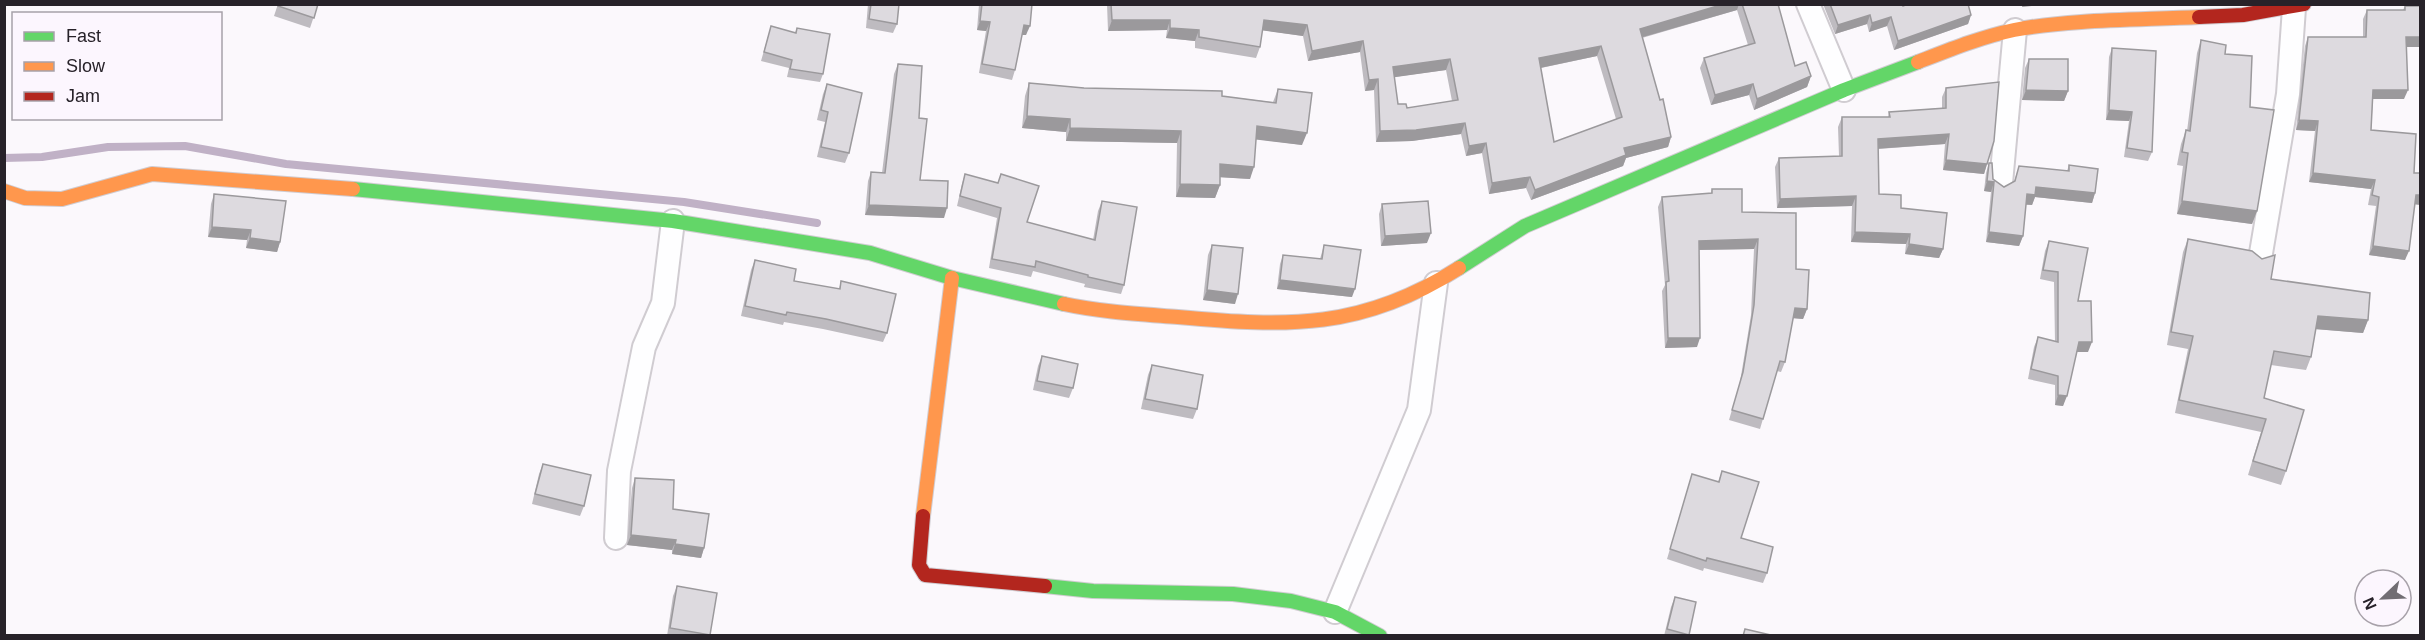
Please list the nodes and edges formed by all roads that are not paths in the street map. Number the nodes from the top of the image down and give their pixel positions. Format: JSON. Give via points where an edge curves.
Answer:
{"nodes":[{"id":1,"x":1808,"y":4,"type":"edge"},
{"id":2,"x":2299,"y":6,"type":"edge"},
{"id":3,"x":2015,"y":30,"type":"junction"},
{"id":4,"x":1844,"y":90,"type":"junction"},
{"id":5,"x":2001,"y":183,"type":"edge"},
{"id":6,"x":4,"y":191,"type":"edge"},
{"id":7,"x":673,"y":222,"type":"junction"},
{"id":8,"x":2260,"y":259,"type":"edge"},
{"id":9,"x":952,"y":278,"type":"junction"},
{"id":10,"x":1436,"y":283,"type":"junction"},
{"id":11,"x":616,"y":538,"type":"dead end"},
{"id":12,"x":1335,"y":612,"type":"junction"},
{"id":13,"x":1380,"y":636,"type":"edge"}],
"edges":[{"from":1,"to":4,"type":"street"},
{"from":2,"to":3,"type":"street","via":[[2242,15]]},
{"from":2,"to":8,"type":"street"},
{"from":3,"to":4,"type":"street","via":[[1929,55]]},
{"from":3,"to":5,"type":"street"},
{"from":4,"to":10,"type":"street","via":[[1525,226]]},
{"from":6,"to":7,"type":"street","via":[[49,202],[152,174],[310,185]]},
{"from":7,"to":9,"type":"street","via":[[870,253]]},
{"from":7,"to":11,"type":"street","via":[[663,303],[644,347],[619,471]]},
{"from":9,"to":10,"type":"street","via":[[1069,305],[1257,324],[1305,323],[1363,314]]},
{"from":9,"to":12,"type":"street","via":[[920,543],[920,565],[925,575],[1093,591],[1233,594],[1291,601]]},
{"from":10,"to":12,"type":"street","via":[[1419,410]]},
{"from":12,"to":13,"type":"street"}]}
